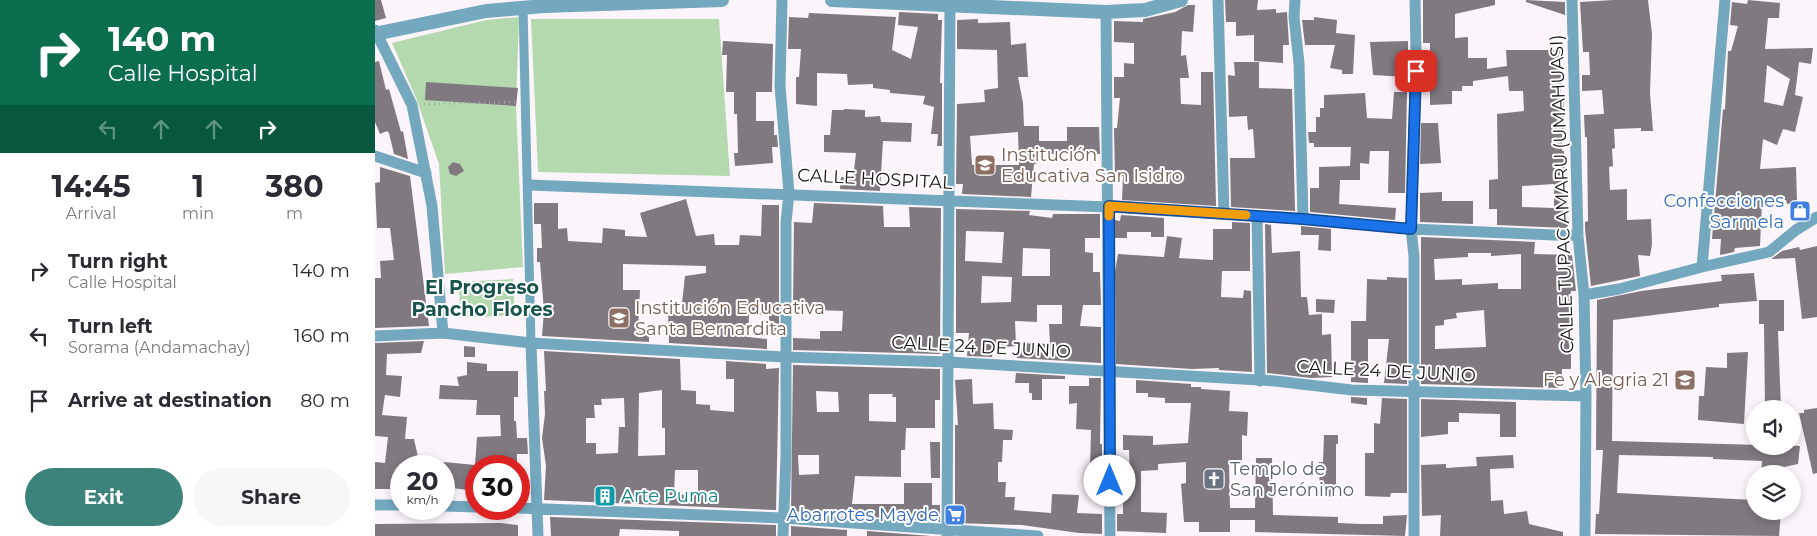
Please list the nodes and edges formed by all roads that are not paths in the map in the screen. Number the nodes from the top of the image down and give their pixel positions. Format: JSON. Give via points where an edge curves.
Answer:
{"nodes":[{"id":1,"x":722,"y":0,"type":"edge"},
{"id":2,"x":782,"y":0,"type":"edge"},
{"id":3,"x":832,"y":0,"type":"edge"},
{"id":4,"x":1181,"y":0,"type":"edge"},
{"id":5,"x":1218,"y":0,"type":"edge"},
{"id":6,"x":1295,"y":0,"type":"edge"},
{"id":7,"x":1415,"y":0,"type":"edge"},
{"id":8,"x":1572,"y":0,"type":"edge"},
{"id":9,"x":1725,"y":0,"type":"edge"},
{"id":10,"x":925,"y":2,"type":"edge"},
{"id":11,"x":544,"y":3,"type":"edge"},
{"id":12,"x":949,"y":4,"type":"junction"},
{"id":13,"x":523,"y":8,"type":"junction"},
{"id":14,"x":1106,"y":12,"type":"junction"},
{"id":15,"x":375,"y":32,"type":"edge"},
{"id":16,"x":375,"y":156,"type":"edge"},
{"id":17,"x":426,"y":173,"type":"junction"},
{"id":18,"x":529,"y":185,"type":"junction"},
{"id":19,"x":789,"y":193,"type":"junction"},
{"id":20,"x":949,"y":201,"type":"junction"},
{"id":21,"x":1109,"y":206,"type":"junction"},
{"id":22,"x":1223,"y":214,"type":"junction"},
{"id":23,"x":1257,"y":216,"type":"junction"},
{"id":24,"x":1817,"y":217,"type":"edge"},
{"id":25,"x":1303,"y":219,"type":"junction"},
{"id":26,"x":1411,"y":229,"type":"junction"},
{"id":27,"x":1578,"y":236,"type":"junction"},
{"id":28,"x":1702,"y":266,"type":"junction"},
{"id":29,"x":1584,"y":295,"type":"junction"},
{"id":30,"x":443,"y":333,"type":"junction"},
{"id":31,"x":375,"y":336,"type":"edge"},
{"id":32,"x":531,"y":343,"type":"junction"},
{"id":33,"x":784,"y":357,"type":"junction"},
{"id":34,"x":949,"y":362,"type":"junction"},
{"id":35,"x":1109,"y":372,"type":"junction"},
{"id":36,"x":1260,"y":381,"type":"junction"},
{"id":37,"x":1414,"y":392,"type":"junction"},
{"id":38,"x":1586,"y":396,"type":"junction"},
{"id":39,"x":375,"y":505,"type":"edge"},
{"id":40,"x":390,"y":505,"type":"edge"},
{"id":41,"x":530,"y":509,"type":"edge"},
{"id":42,"x":538,"y":509,"type":"junction"},
{"id":43,"x":783,"y":518,"type":"junction"},
{"id":44,"x":947,"y":532,"type":"edge"},
{"id":45,"x":538,"y":536,"type":"edge"},
{"id":46,"x":783,"y":536,"type":"edge"},
{"id":47,"x":1037,"y":536,"type":"edge"},
{"id":48,"x":1110,"y":536,"type":"edge"},
{"id":49,"x":1414,"y":536,"type":"edge"},
{"id":50,"x":1585,"y":536,"type":"edge"}],
"edges":[{"from":1,"to":11,"type":"street"},
{"from":2,"to":19,"type":"street","via":[[780,86]]},
{"from":3,"to":10,"type":"street"},
{"from":4,"to":14,"type":"street","via":[[1145,10]]},
{"from":5,"to":22,"type":"street"},
{"from":6,"to":25,"type":"street"},
{"from":7,"to":26,"type":"street","via":[[1417,52]]},
{"from":8,"to":27,"type":"street","name":"CALLE TUPAC AMARU (UMAHUASI)"},
{"from":9,"to":28,"type":"street"},
{"from":10,"to":12,"type":"street"},
{"from":11,"to":13,"type":"street"},
{"from":12,"to":14,"type":"street"},
{"from":12,"to":20,"type":"street"},
{"from":13,"to":15,"type":"street","via":[[486,11]]},
{"from":13,"to":18,"type":"street"},
{"from":14,"to":21,"type":"street"},
{"from":15,"to":17,"type":"street","via":[[412,105]]},
{"from":16,"to":17,"type":"street"},
{"from":17,"to":30,"type":"street"},
{"from":18,"to":19,"type":"street","name":"CALLE HOSPITAL"},
{"from":18,"to":32,"type":"street"},
{"from":19,"to":20,"type":"street","name":"CALLE HOSPITAL"},
{"from":19,"to":33,"type":"street"},
{"from":20,"to":21,"type":"street","name":"CALLE HOSPITAL"},
{"from":20,"to":34,"type":"street"},
{"from":21,"to":22,"type":"street","name":"CALLE HOSPITAL"},
{"from":21,"to":35,"type":"street"},
{"from":22,"to":23,"type":"street","name":"CALLE HOSPITAL"},
{"from":23,"to":25,"type":"street","name":"CALLE HOSPITAL"},
{"from":23,"to":36,"type":"street"},
{"from":24,"to":28,"type":"street","via":[[1769,252]]},
{"from":25,"to":26,"type":"street","name":"CALLE HOSPITAL"},
{"from":26,"to":27,"type":"street","name":"CALLE HOSPITAL"},
{"from":26,"to":37,"type":"street","via":[[1414,256]]},
{"from":27,"to":29,"type":"street","name":"CALLE TUPAC AMARU (UMAHUASI)"},
{"from":28,"to":29,"type":"street","via":[[1619,289]]},
{"from":29,"to":38,"type":"street","name":"CALLE TUPAC AMARU (UMAHUASI)"},
{"from":30,"to":31,"type":"street","name":"CALLE 24 DE JUNIO"},
{"from":30,"to":32,"type":"street","name":"CALLE 24 DE JUNIO"},
{"from":32,"to":33,"type":"street","name":"CALLE 24 DE JUNIO"},
{"from":32,"to":42,"type":"street"},
{"from":33,"to":34,"type":"street","name":"CALLE 24 DE JUNIO"},
{"from":33,"to":43,"type":"street","via":[[786,456]]},
{"from":34,"to":35,"type":"street","name":"CALLE 24 DE JUNIO"},
{"from":34,"to":44,"type":"street"},
{"from":35,"to":36,"type":"street","name":"CALLE 24 DE JUNIO"},
{"from":35,"to":48,"type":"street"},
{"from":36,"to":37,"type":"street","name":"CALLE 24 DE JUNIO"},
{"from":37,"to":38,"type":"street","name":"CALLE 24 DE JUNIO"},
{"from":37,"to":49,"type":"street"},
{"from":38,"to":50,"type":"street","name":"CALLE TUPAC AMARU (UMAHUASI)"},
{"from":39,"to":40,"type":"street"},
{"from":41,"to":42,"type":"street"},
{"from":42,"to":43,"type":"street"},
{"from":42,"to":45,"type":"street"},
{"from":43,"to":44,"type":"street"},
{"from":43,"to":46,"type":"street"},
{"from":44,"to":47,"type":"street"}]}
